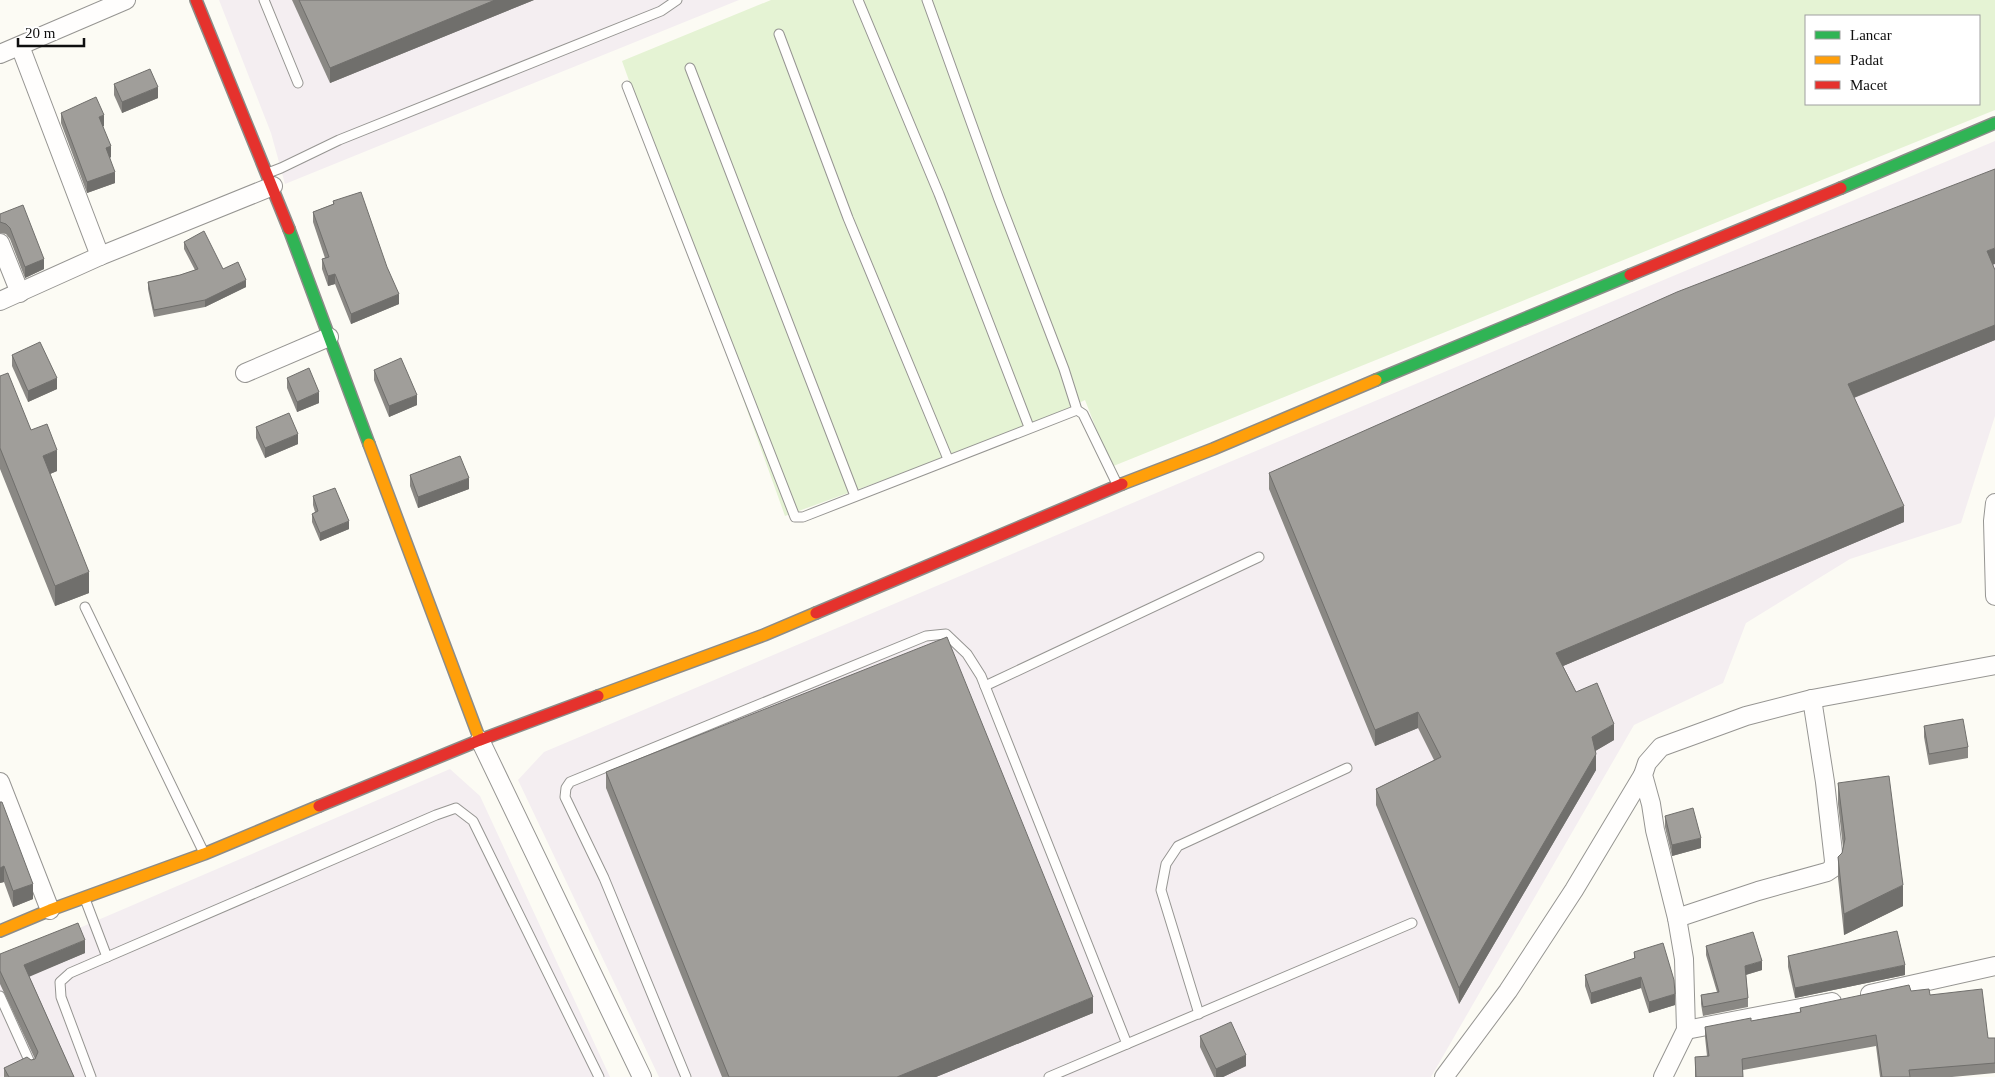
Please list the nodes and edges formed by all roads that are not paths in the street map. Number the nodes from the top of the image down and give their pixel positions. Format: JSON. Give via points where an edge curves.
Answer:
{"nodes":[{"id":1,"x":126,"y":0,"type":"edge"},
{"id":2,"x":196,"y":0,"type":"edge"},
{"id":3,"x":264,"y":0,"type":"edge"},
{"id":4,"x":677,"y":0,"type":"edge"},
{"id":5,"x":858,"y":0,"type":"edge"},
{"id":6,"x":927,"y":0,"type":"edge"},
{"id":7,"x":779,"y":34,"type":"dead end"},
{"id":8,"x":20,"y":46,"type":"junction"},
{"id":9,"x":0,"y":54,"type":"edge"},
{"id":10,"x":690,"y":68,"type":"dead end"},
{"id":11,"x":298,"y":83,"type":"dead end"},
{"id":12,"x":627,"y":86,"type":"dead end"},
{"id":13,"x":1995,"y":123,"type":"edge"},
{"id":14,"x":271,"y":179,"type":"junction"},
{"id":15,"x":0,"y":243,"type":"edge"},
{"id":16,"x":100,"y":256,"type":"junction"},
{"id":17,"x":20,"y":293,"type":"junction"},
{"id":18,"x":0,"y":301,"type":"edge"},
{"id":19,"x":329,"y":337,"type":"junction"},
{"id":20,"x":245,"y":372,"type":"dead end"},
{"id":21,"x":1077,"y":410,"type":"junction"},
{"id":22,"x":1029,"y":427,"type":"junction"},
{"id":23,"x":948,"y":459,"type":"junction"},
{"id":24,"x":1118,"y":486,"type":"junction"},
{"id":25,"x":856,"y":496,"type":"junction"},
{"id":26,"x":1995,"y":503,"type":"edge"},
{"id":27,"x":1258,"y":557,"type":"dead end"},
{"id":28,"x":1995,"y":596,"type":"edge"},
{"id":29,"x":85,"y":607,"type":"dead end"},
{"id":30,"x":1995,"y":665,"type":"edge"},
{"id":31,"x":985,"y":686,"type":"junction"},
{"id":32,"x":1812,"y":699,"type":"junction"},
{"id":33,"x":480,"y":740,"type":"junction"},
{"id":34,"x":1348,"y":768,"type":"dead end"},
{"id":35,"x":1643,"y":775,"type":"junction"},
{"id":36,"x":0,"y":782,"type":"edge"},
{"id":37,"x":204,"y":854,"type":"junction"},
{"id":38,"x":85,"y":898,"type":"junction"},
{"id":39,"x":50,"y":910,"type":"junction"},
{"id":40,"x":1677,"y":918,"type":"junction"},
{"id":41,"x":1412,"y":923,"type":"dead end"},
{"id":42,"x":0,"y":931,"type":"edge"},
{"id":43,"x":107,"y":957,"type":"junction"},
{"id":44,"x":1995,"y":966,"type":"edge"},
{"id":45,"x":0,"y":996,"type":"edge"},
{"id":46,"x":1199,"y":1014,"type":"junction"},
{"id":47,"x":1686,"y":1030,"type":"junction"},
{"id":48,"x":1127,"y":1044,"type":"junction"},
{"id":49,"x":32,"y":1067,"type":"edge"},
{"id":50,"x":91,"y":1077,"type":"edge"},
{"id":51,"x":599,"y":1077,"type":"edge"},
{"id":52,"x":642,"y":1077,"type":"edge"},
{"id":53,"x":686,"y":1077,"type":"edge"},
{"id":54,"x":1050,"y":1077,"type":"edge"},
{"id":55,"x":1444,"y":1077,"type":"edge"},
{"id":56,"x":1663,"y":1077,"type":"edge"}],
"edges":[{"from":1,"to":8,"type":"street"},
{"from":2,"to":14,"type":"street"},
{"from":3,"to":11,"type":"lane"},
{"from":4,"to":14,"type":"lane","via":[[661,11],[339,140],[281,168]]},
{"from":5,"to":22,"type":"lane","via":[[939,194]]},
{"from":6,"to":21,"type":"lane"},
{"from":7,"to":23,"type":"lane","via":[[848,218]]},
{"from":8,"to":9,"type":"street"},
{"from":8,"to":16,"type":"street"},
{"from":10,"to":25,"type":"lane"},
{"from":12,"to":25,"type":"lane","via":[[791,510],[798,518]]},
{"from":13,"to":24,"type":"street"},
{"from":14,"to":16,"type":"street"},
{"from":14,"to":19,"type":"street"},
{"from":15,"to":17,"type":"street"},
{"from":16,"to":17,"type":"street"},
{"from":17,"to":18,"type":"street"},
{"from":19,"to":20,"type":"street"},
{"from":19,"to":33,"type":"street"},
{"from":21,"to":22,"type":"lane"},
{"from":21,"to":24,"type":"lane","via":[[1083,414]]},
{"from":22,"to":23,"type":"lane"},
{"from":23,"to":25,"type":"lane"},
{"from":24,"to":33,"type":"street","via":[[764,635]]},
{"from":26,"to":28,"type":"street"},
{"from":27,"to":31,"type":"lane"},
{"from":29,"to":37,"type":"lane"},
{"from":30,"to":32,"type":"street"},
{"from":31,"to":48,"type":"lane"},
{"from":31,"to":53,"type":"lane","via":[[967,654],[946,634],[926,636],[570,782],[565,797],[604,878]]},
{"from":32,"to":35,"type":"street","via":[[1746,716],[1661,747],[1647,763]]},
{"from":32,"to":40,"type":"street","via":[[1825,782],[1833,868]]},
{"from":33,"to":37,"type":"street"},
{"from":33,"to":52,"type":"street"},
{"from":34,"to":46,"type":"lane","via":[[1178,846],[1166,864],[1161,890]]},
{"from":35,"to":40,"type":"street"},
{"from":35,"to":55,"type":"street","via":[[1579,883],[1508,991]]},
{"from":36,"to":39,"type":"street"},
{"from":37,"to":38,"type":"street"},
{"from":38,"to":39,"type":"street"},
{"from":38,"to":43,"type":"lane"},
{"from":39,"to":42,"type":"street"},
{"from":40,"to":47,"type":"street","via":[[1684,959]]},
{"from":41,"to":46,"type":"lane"},
{"from":43,"to":50,"type":"lane","via":[[70,973],[60,982],[61,997]]},
{"from":43,"to":51,"type":"lane","via":[[456,808],[473,821]]},
{"from":44,"to":47,"type":"street"},
{"from":45,"to":49,"type":"lane"},
{"from":46,"to":48,"type":"lane"},
{"from":47,"to":56,"type":"street"},
{"from":48,"to":54,"type":"lane"}]}
